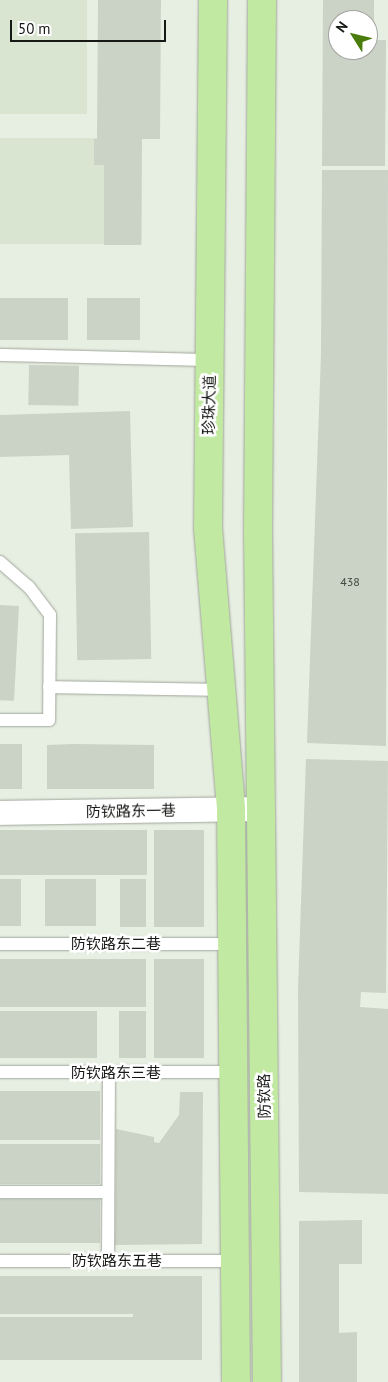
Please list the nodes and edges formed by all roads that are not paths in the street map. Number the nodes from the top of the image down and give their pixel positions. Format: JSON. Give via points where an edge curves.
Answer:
{"nodes":[{"id":1,"x":213,"y":0,"type":"edge"},
{"id":2,"x":262,"y":0,"type":"edge"},
{"id":3,"x":0,"y":355,"type":"edge"},
{"id":4,"x":210,"y":360,"type":"junction"},
{"id":5,"x":0,"y":562,"type":"edge"},
{"id":6,"x":49,"y":688,"type":"junction"},
{"id":7,"x":221,"y":690,"type":"junction"},
{"id":8,"x":0,"y":720,"type":"edge"},
{"id":9,"x":262,"y":809,"type":"junction"},
{"id":10,"x":230,"y":810,"type":"junction"},
{"id":11,"x":0,"y":812,"type":"edge"},
{"id":12,"x":0,"y":944,"type":"edge"},
{"id":13,"x":232,"y":944,"type":"junction"},
{"id":14,"x":0,"y":1072,"type":"edge"},
{"id":15,"x":233,"y":1072,"type":"junction"},
{"id":16,"x":109,"y":1073,"type":"junction"},
{"id":17,"x":0,"y":1192,"type":"edge"},
{"id":18,"x":108,"y":1192,"type":"junction"},
{"id":19,"x":0,"y":1260,"type":"edge"},
{"id":20,"x":108,"y":1261,"type":"junction"},
{"id":21,"x":235,"y":1261,"type":"junction"},
{"id":22,"x":236,"y":1382,"type":"edge"},
{"id":23,"x":267,"y":1382,"type":"edge"}],
"edges":[{"from":1,"to":4,"type":"main road","name":"珍珠大道"},
{"from":2,"to":9,"type":"main road","via":[[258,528]]},
{"from":3,"to":4,"type":"lane"},
{"from":4,"to":7,"type":"main road","name":"珍珠大道","via":[[208,528]]},
{"from":5,"to":6,"type":"lane","via":[[29,587],[50,616]]},
{"from":6,"to":7,"type":"lane"},
{"from":6,"to":8,"type":"lane","via":[[49,720]]},
{"from":7,"to":10,"type":"main road","name":"珍珠大道"},
{"from":9,"to":10,"type":"street","name":"防钦路东一巷"},
{"from":9,"to":23,"type":"main road","name":"防钦路"},
{"from":10,"to":11,"type":"street","name":"防钦路东一巷"},
{"from":10,"to":13,"type":"main road","name":"防钦路"},
{"from":12,"to":13,"type":"lane","name":"防钦路东二巷"},
{"from":13,"to":15,"type":"main road","name":"防钦路"},
{"from":14,"to":16,"type":"lane","name":"防钦路东三巷"},
{"from":15,"to":16,"type":"lane","name":"防钦路东三巷"},
{"from":15,"to":21,"type":"main road","name":"防钦路"},
{"from":16,"to":18,"type":"lane"},
{"from":17,"to":18,"type":"lane"},
{"from":18,"to":20,"type":"lane"},
{"from":19,"to":20,"type":"lane","name":"防钦路东五巷"},
{"from":20,"to":21,"type":"lane","name":"防钦路东五巷"},
{"from":21,"to":22,"type":"main road","name":"防钦路"}]}
